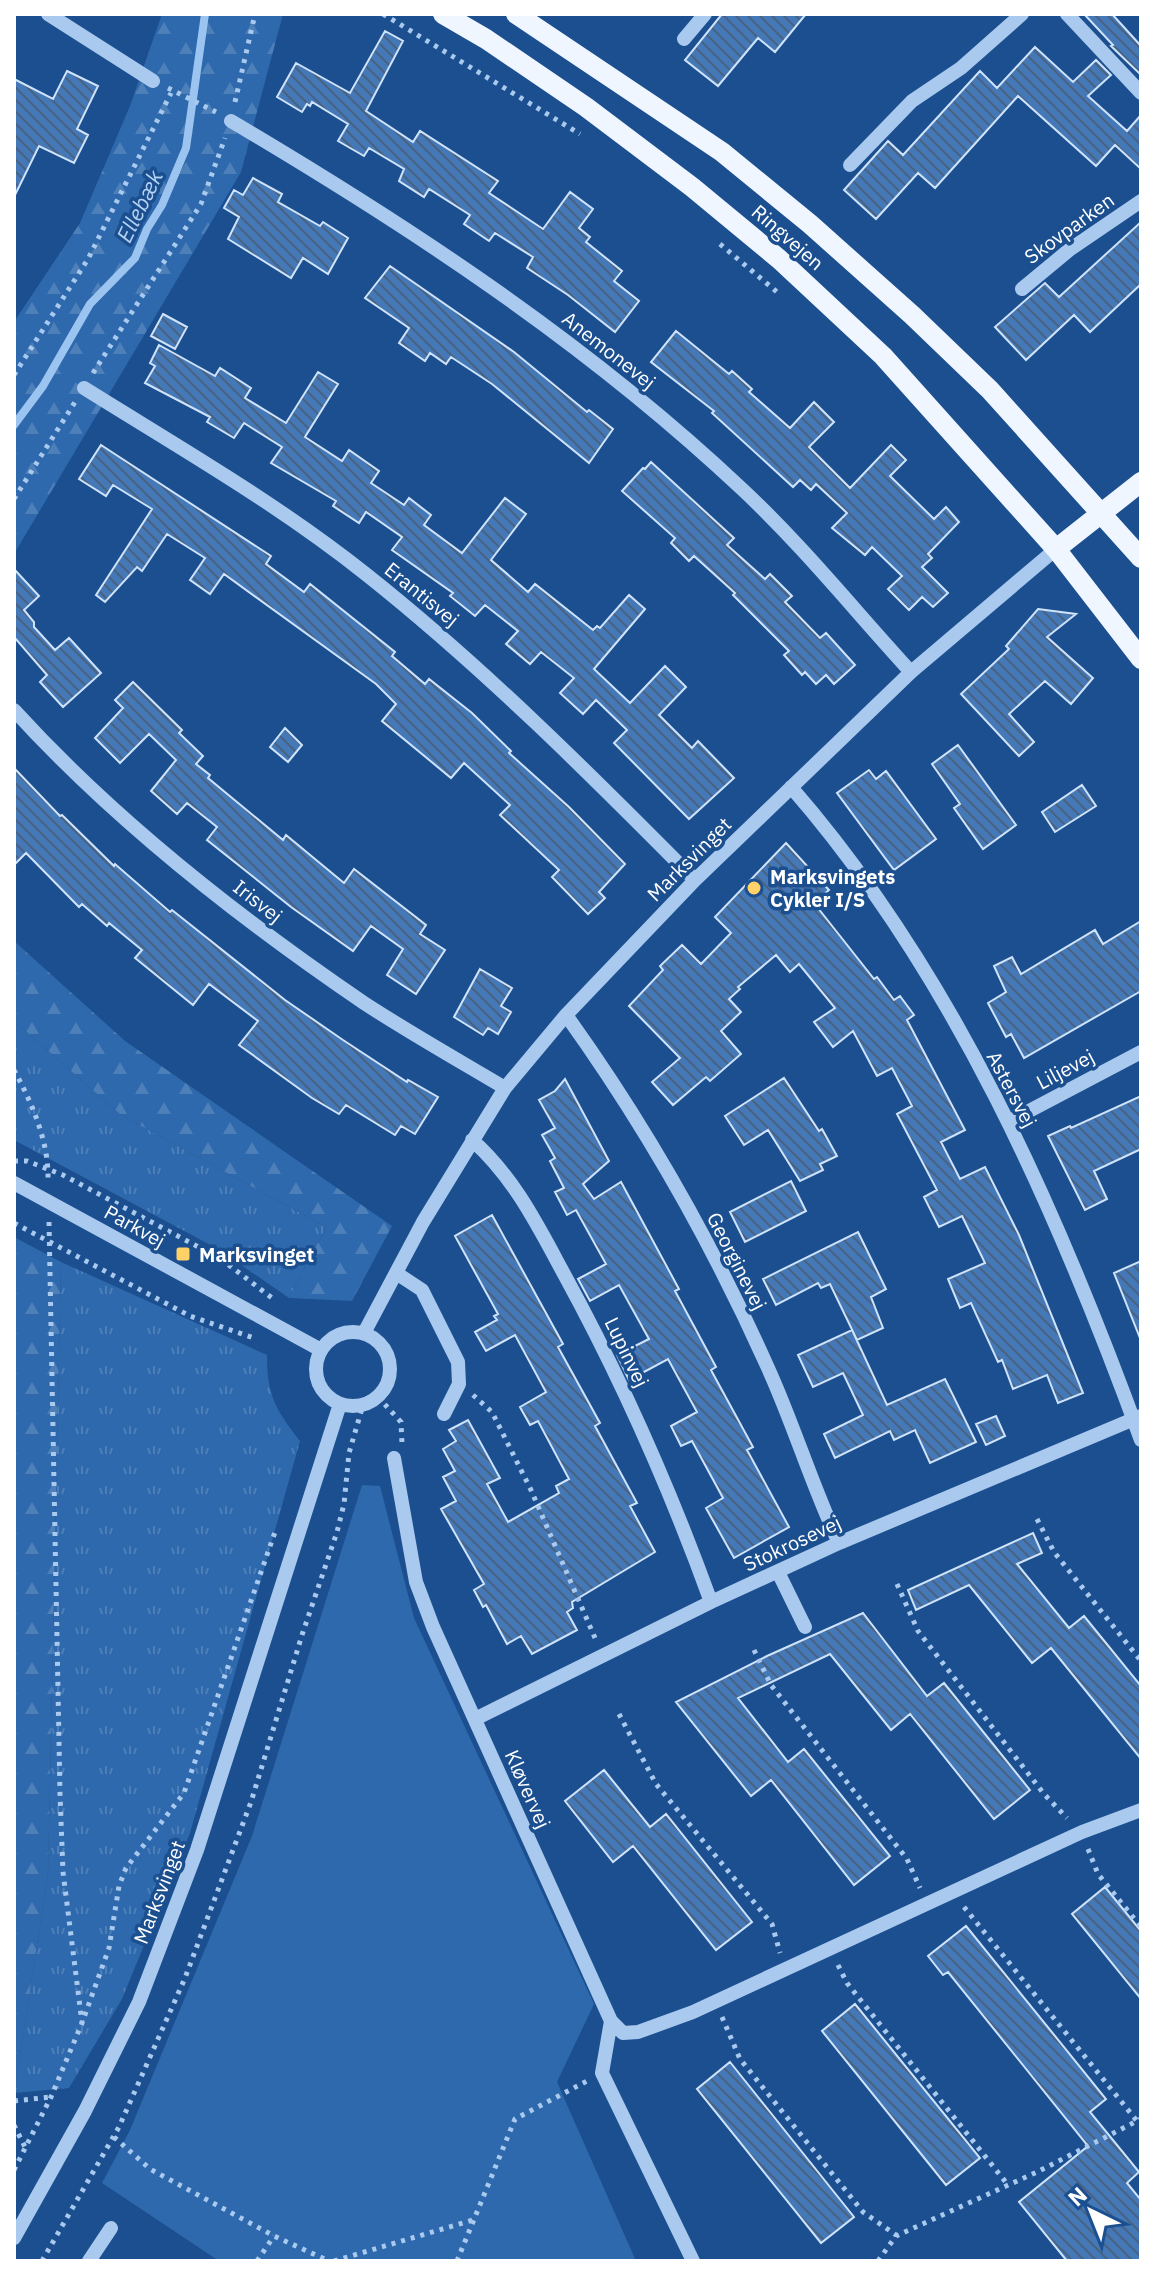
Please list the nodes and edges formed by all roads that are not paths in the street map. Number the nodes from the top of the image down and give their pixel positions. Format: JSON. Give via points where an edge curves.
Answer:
{"nodes":[{"id":1,"x":48,"y":14,"type":"edge"},
{"id":2,"x":443,"y":14,"type":"edge"},
{"id":3,"x":516,"y":14,"type":"edge"},
{"id":4,"x":705,"y":14,"type":"edge"},
{"id":5,"x":1022,"y":14,"type":"edge"},
{"id":6,"x":1067,"y":14,"type":"edge"},
{"id":7,"x":684,"y":39,"type":"dead end"},
{"id":8,"x":153,"y":81,"type":"dead end"},
{"id":9,"x":1141,"y":93,"type":"edge"},
{"id":10,"x":231,"y":121,"type":"road end"},
{"id":11,"x":850,"y":165,"type":"dead end"},
{"id":12,"x":1141,"y":201,"type":"edge"},
{"id":13,"x":1022,"y":289,"type":"dead end"},
{"id":14,"x":84,"y":388,"type":"road end"},
{"id":15,"x":1141,"y":482,"type":"edge"},
{"id":16,"x":1101,"y":513,"type":"junction"},
{"id":17,"x":1056,"y":549,"type":"junction"},
{"id":18,"x":1141,"y":558,"type":"edge"},
{"id":19,"x":1141,"y":659,"type":"edge"},
{"id":20,"x":911,"y":672,"type":"junction"},
{"id":21,"x":14,"y":710,"type":"edge"},
{"id":22,"x":791,"y":787,"type":"junction"},
{"id":23,"x":695,"y":880,"type":"junction"},
{"id":24,"x":566,"y":1015,"type":"junction"},
{"id":25,"x":1141,"y":1052,"type":"edge"},
{"id":26,"x":505,"y":1088,"type":"junction"},
{"id":27,"x":1008,"y":1122,"type":"junction"},
{"id":28,"x":472,"y":1140,"type":"junction"},
{"id":29,"x":14,"y":1183,"type":"edge"},
{"id":30,"x":396,"y":1273,"type":"junction"},
{"id":31,"x":364,"y":1333,"type":"junction"},
{"id":32,"x":321,"y":1350,"type":"junction"},
{"id":33,"x":340,"y":1404,"type":"junction"},
{"id":34,"x":444,"y":1414,"type":"dead end"},
{"id":35,"x":1137,"y":1417,"type":"edge"},
{"id":36,"x":1141,"y":1440,"type":"edge"},
{"id":37,"x":394,"y":1458,"type":"road end"},
{"id":38,"x":839,"y":1543,"type":"junction"},
{"id":39,"x":778,"y":1572,"type":"junction"},
{"id":40,"x":711,"y":1602,"type":"junction"},
{"id":41,"x":805,"y":1627,"type":"dead end"},
{"id":42,"x":475,"y":1719,"type":"junction"},
{"id":43,"x":1141,"y":1810,"type":"edge"},
{"id":44,"x":611,"y":2021,"type":"junction"},
{"id":45,"x":111,"y":2228,"type":"dead end"},
{"id":46,"x":14,"y":2238,"type":"edge"},
{"id":47,"x":89,"y":2261,"type":"edge"},
{"id":48,"x":693,"y":2261,"type":"edge"}],
"edges":[{"from":1,"to":8,"type":"street"},
{"from":2,"to":17,"type":"main road","name":"Ringvejen","via":[[586,107],[779,259],[883,356]]},
{"from":3,"to":16,"type":"main road","name":"Ringvejen","via":[[722,152],[810,224],[990,390]]},
{"from":4,"to":7,"type":"street"},
{"from":5,"to":11,"type":"street","via":[[961,68],[912,101]]},
{"from":6,"to":9,"type":"street"},
{"from":10,"to":20,"type":"street","name":"Anemonevej","via":[[477,276],[623,386],[744,491]]},
{"from":12,"to":13,"type":"street","name":"Skovparken"},
{"from":14,"to":23,"type":"street","name":"Erantisvej","via":[[219,470],[366,574],[488,676]]},
{"from":15,"to":16,"type":"main road"},
{"from":16,"to":17,"type":"main road"},
{"from":16,"to":18,"type":"main road","name":"Ringvejen"},
{"from":17,"to":19,"type":"main road","name":"Ringvejen"},
{"from":17,"to":20,"type":"street","name":"Marksvinget"},
{"from":20,"to":22,"type":"street","name":"Marksvinget"},
{"from":21,"to":26,"type":"street","name":"Irisvej","via":[[153,843],[265,933],[366,1004]]},
{"from":22,"to":23,"type":"street","name":"Marksvinget"},
{"from":22,"to":27,"type":"street","name":"Astersvej","via":[[914,953]]},
{"from":23,"to":24,"type":"street","name":"Marksvinget"},
{"from":24,"to":26,"type":"street","name":"Marksvinget"},
{"from":24,"to":38,"type":"street","name":"Georginevej","via":[[642,1129],[731,1290],[793,1425]]},
{"from":25,"to":27,"type":"street","name":"Liljevej"},
{"from":26,"to":28,"type":"street","name":"Marksvinget"},
{"from":27,"to":35,"type":"street","name":"Astersvej"},
{"from":28,"to":30,"type":"street","name":"Marksvinget"},
{"from":28,"to":40,"type":"street","name":"Lupinvej","via":[[506,1174],[594,1330],[642,1428]]},
{"from":29,"to":32,"type":"street","name":"Parkvej"},
{"from":30,"to":31,"type":"street","name":"Marksvinget"},
{"from":30,"to":34,"type":"street","via":[[422,1290],[458,1362],[459,1384]]},
{"from":31,"to":32,"type":"street","via":[[335,1336]]},
{"from":31,"to":33,"type":"street","via":[[383,1346],[389,1378],[378,1397],[363,1405]]},
{"from":32,"to":33,"type":"street","via":[[317,1381]]},
{"from":33,"to":46,"type":"street","name":"Marksvinget","via":[[197,1850],[139,2002]]},
{"from":35,"to":36,"type":"street","name":"Astersvej"},
{"from":35,"to":38,"type":"street","name":"Stokrosevej"},
{"from":37,"to":42,"type":"street","name":"Kløvervej","via":[[416,1582]]},
{"from":38,"to":39,"type":"street","name":"Stokrosevej"},
{"from":39,"to":40,"type":"street","name":"Stokrosevej"},
{"from":39,"to":41,"type":"street"},
{"from":40,"to":42,"type":"street","name":"Stokrosevej"},
{"from":42,"to":44,"type":"street","name":"Kløvervej"},
{"from":43,"to":44,"type":"street","via":[[1082,1832],[715,2002],[638,2032],[623,2033]]},
{"from":44,"to":48,"type":"street","via":[[602,2073]]},
{"from":45,"to":47,"type":"street"}]}
